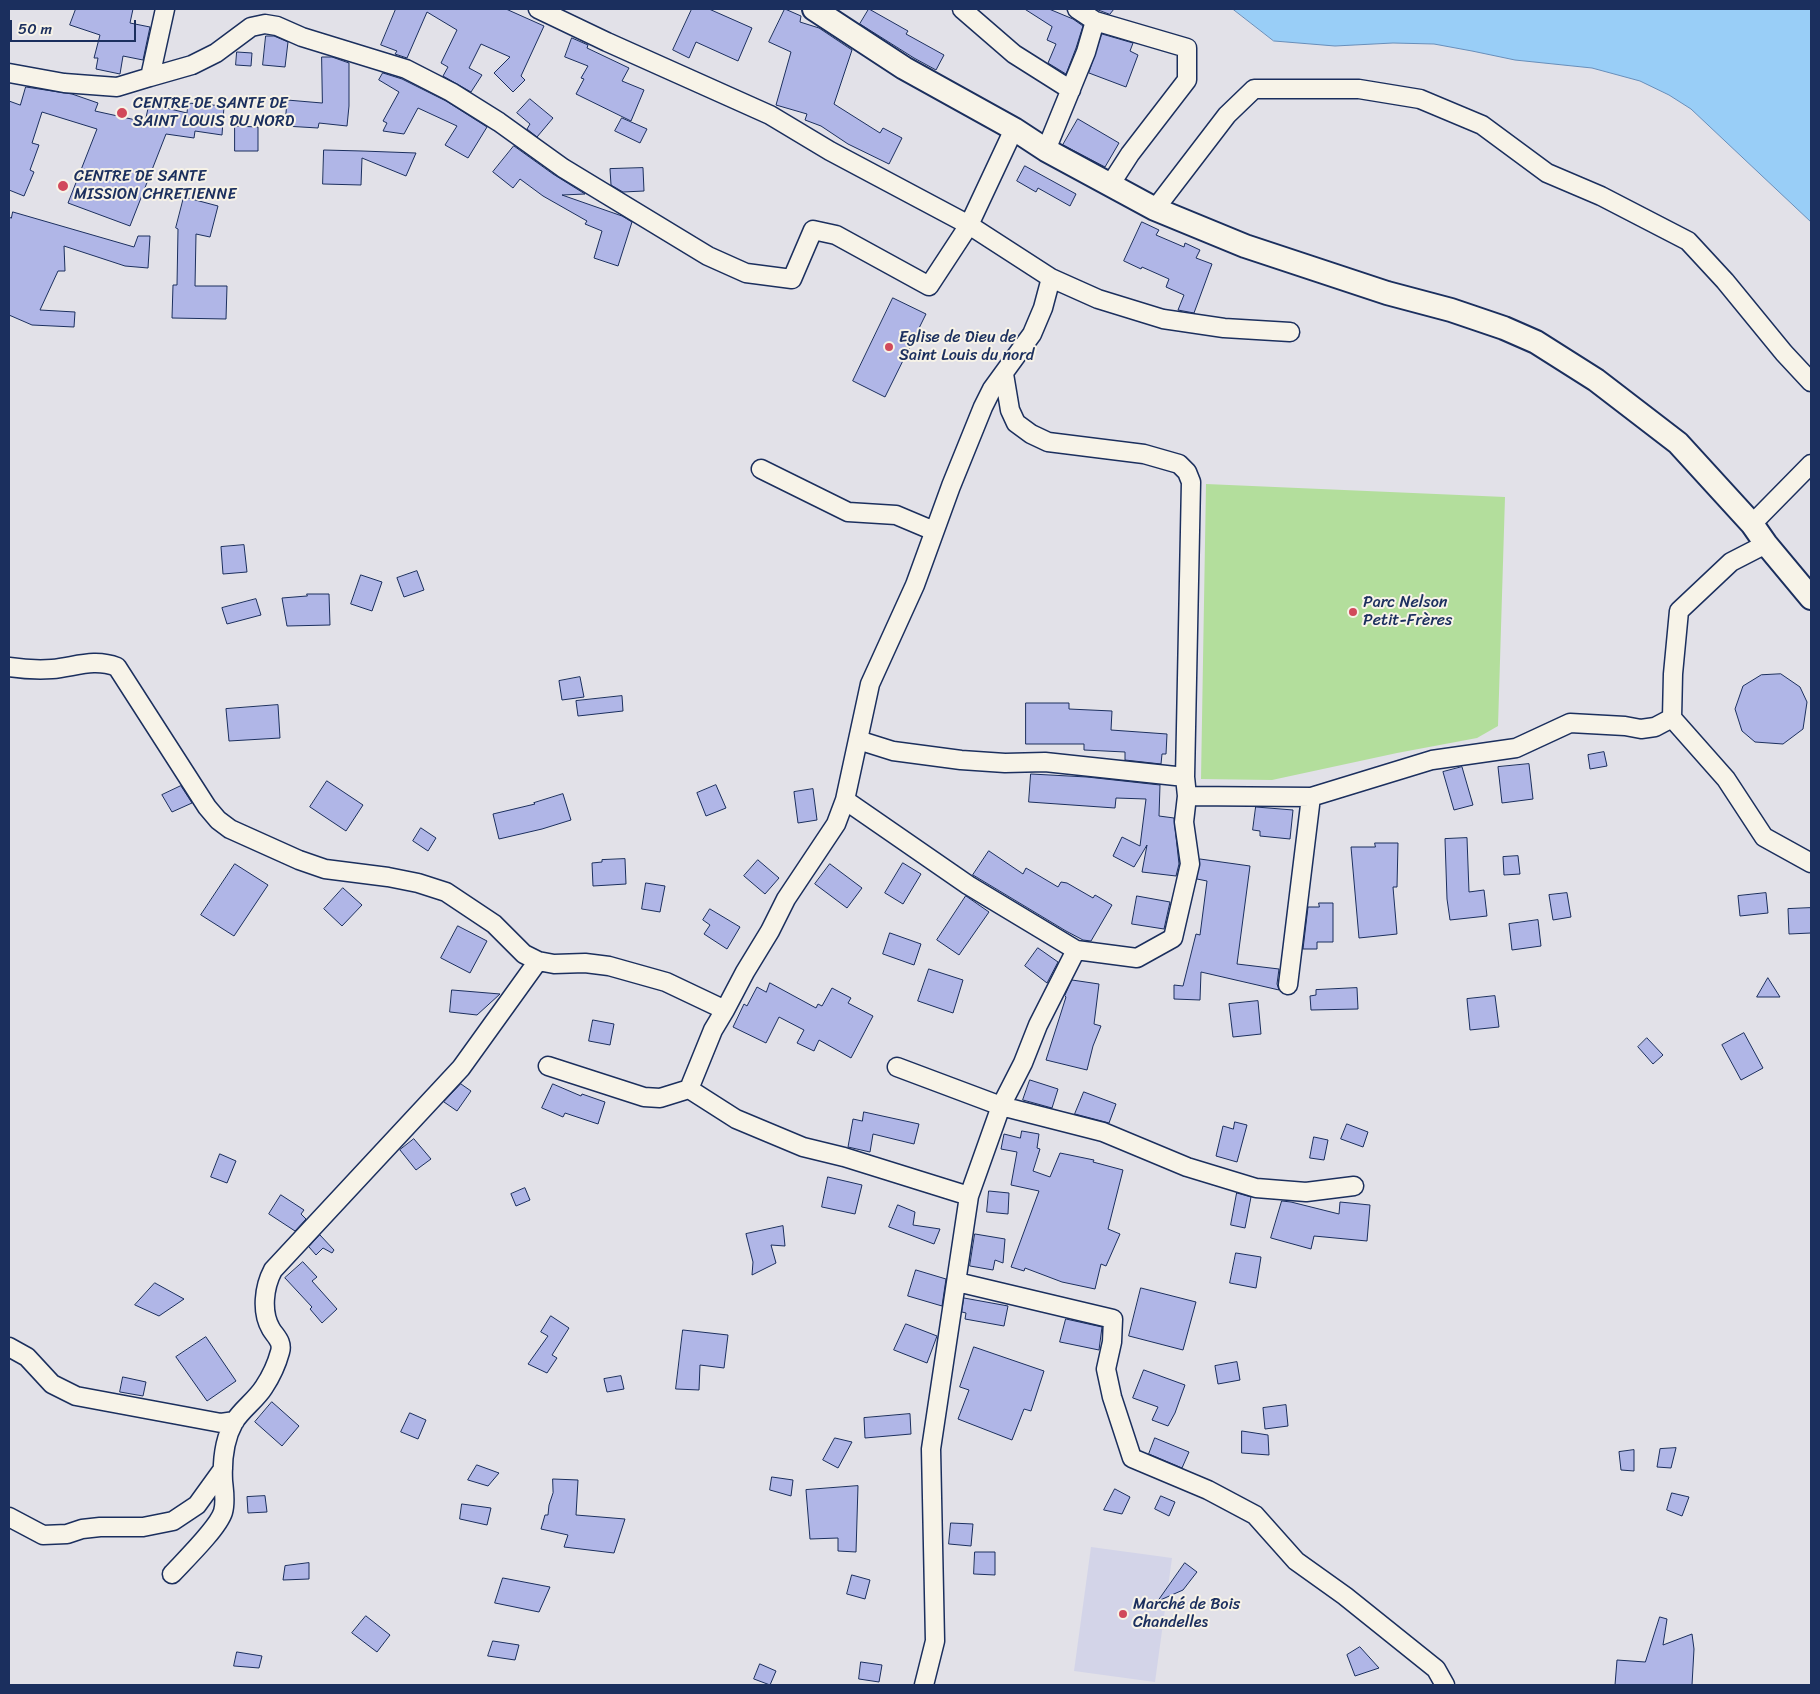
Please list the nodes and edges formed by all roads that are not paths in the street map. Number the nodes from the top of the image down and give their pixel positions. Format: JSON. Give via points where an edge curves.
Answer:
{"nodes":[{"id":1,"x":165,"y":9,"type":"edge"},
{"id":2,"x":538,"y":9,"type":"edge"},
{"id":3,"x":814,"y":9,"type":"edge"},
{"id":4,"x":962,"y":9,"type":"edge"},
{"id":5,"x":1076,"y":9,"type":"edge"},
{"id":6,"x":1095,"y":21,"type":"junction"},
{"id":7,"x":9,"y":72,"type":"edge"},
{"id":8,"x":150,"y":77,"type":"junction"},
{"id":9,"x":1071,"y":90,"type":"junction"},
{"id":10,"x":1014,"y":129,"type":"junction"},
{"id":11,"x":1046,"y":150,"type":"junction"},
{"id":12,"x":1110,"y":185,"type":"junction"},
{"id":13,"x":1155,"y":209,"type":"junction"},
{"id":14,"x":969,"y":225,"type":"junction"},
{"id":15,"x":1051,"y":278,"type":"junction"},
{"id":16,"x":1290,"y":332,"type":"dead end"},
{"id":17,"x":1004,"y":374,"type":"junction"},
{"id":18,"x":1811,"y":382,"type":"edge"},
{"id":19,"x":1811,"y":464,"type":"edge"},
{"id":20,"x":761,"y":469,"type":"dead end"},
{"id":21,"x":1752,"y":524,"type":"junction"},
{"id":22,"x":934,"y":531,"type":"junction"},
{"id":23,"x":1766,"y":544,"type":"junction"},
{"id":24,"x":1811,"y":598,"type":"edge"},
{"id":25,"x":9,"y":666,"type":"edge"},
{"id":26,"x":1672,"y":718,"type":"junction"},
{"id":27,"x":858,"y":740,"type":"junction"},
{"id":28,"x":1185,"y":777,"type":"junction"},
{"id":29,"x":1186,"y":796,"type":"junction"},
{"id":30,"x":1311,"y":797,"type":"junction"},
{"id":31,"x":845,"y":800,"type":"junction"},
{"id":32,"x":1811,"y":863,"type":"edge"},
{"id":33,"x":1076,"y":950,"type":"junction"},
{"id":34,"x":538,"y":961,"type":"junction"},
{"id":35,"x":1288,"y":985,"type":"dead end"},
{"id":36,"x":725,"y":1010,"type":"junction"},
{"id":37,"x":548,"y":1066,"type":"dead end"},
{"id":38,"x":897,"y":1067,"type":"dead end"},
{"id":39,"x":689,"y":1089,"type":"junction"},
{"id":40,"x":1001,"y":1106,"type":"junction"},
{"id":41,"x":1354,"y":1186,"type":"dead end"},
{"id":42,"x":969,"y":1196,"type":"junction"},
{"id":43,"x":957,"y":1282,"type":"junction"},
{"id":44,"x":9,"y":1347,"type":"edge"},
{"id":45,"x":235,"y":1421,"type":"junction"},
{"id":46,"x":223,"y":1469,"type":"junction"},
{"id":47,"x":9,"y":1517,"type":"edge"},
{"id":48,"x":172,"y":1574,"type":"dead end"},
{"id":49,"x":924,"y":1685,"type":"edge"},
{"id":50,"x":1445,"y":1685,"type":"edge"}],
"edges":[{"from":1,"to":8,"type":"street"},
{"from":2,"to":14,"type":"street","via":[[770,115]]},
{"from":3,"to":10,"type":"main road","via":[[904,68]]},
{"from":4,"to":9,"type":"street","via":[[1014,54]]},
{"from":5,"to":6,"type":"street"},
{"from":6,"to":9,"type":"street"},
{"from":6,"to":12,"type":"street","via":[[1187,48],[1187,80]]},
{"from":7,"to":8,"type":"street","via":[[64,83],[117,86]]},
{"from":8,"to":14,"type":"street","via":[[192,65],[251,27],[277,26],[406,69],[451,92],[563,168],[708,256],[746,273],[792,279],[813,230],[836,234],[929,286]]},
{"from":9,"to":11,"type":"street"},
{"from":10,"to":11,"type":"main road"},
{"from":10,"to":14,"type":"street"},
{"from":11,"to":12,"type":"main road"},
{"from":12,"to":13,"type":"main road"},
{"from":13,"to":18,"type":"street","via":[[1227,115],[1254,89],[1359,89],[1420,99],[1482,125],[1547,173],[1601,196],[1688,241]]},
{"from":13,"to":21,"type":"main road","via":[[1245,246],[1387,293],[1451,310],[1536,342],[1596,380],[1678,443]]},
{"from":14,"to":15,"type":"street"},
{"from":15,"to":16,"type":"street","via":[[1098,299],[1163,319],[1224,328]]},
{"from":15,"to":17,"type":"street","via":[[1032,334]]},
{"from":17,"to":22,"type":"street","via":[[982,407]]},
{"from":17,"to":28,"type":"street","via":[[1010,410],[1016,423],[1031,434],[1048,442],[1144,454],[1179,464],[1187,472],[1190,482]]},
{"from":19,"to":21,"type":"street"},
{"from":20,"to":22,"type":"street","via":[[848,512],[896,515]]},
{"from":21,"to":23,"type":"main road"},
{"from":22,"to":27,"type":"street","via":[[870,684]]},
{"from":23,"to":24,"type":"main road"},
{"from":23,"to":26,"type":"street","via":[[1731,562],[1679,611]]},
{"from":25,"to":34,"type":"street","via":[[52,669],[106,662],[117,666],[207,807],[230,829],[325,869],[418,882],[446,892],[494,924],[524,954]]},
{"from":26,"to":30,"type":"street","via":[[1655,727],[1641,729],[1570,723],[1516,748],[1432,760]]},
{"from":26,"to":32,"type":"street","via":[[1726,779],[1764,837]]},
{"from":27,"to":28,"type":"street","via":[[893,751],[961,760],[1045,762]]},
{"from":27,"to":31,"type":"street"},
{"from":28,"to":29,"type":"street"},
{"from":29,"to":30,"type":"street"},
{"from":29,"to":33,"type":"street","via":[[1184,822],[1190,864],[1173,938],[1137,958]]},
{"from":30,"to":35,"type":"street"},
{"from":31,"to":33,"type":"street","via":[[968,885]]},
{"from":31,"to":36,"type":"street","via":[[836,824],[786,898]]},
{"from":33,"to":40,"type":"street"},
{"from":34,"to":36,"type":"street","via":[[609,966],[666,982]]},
{"from":34,"to":45,"type":"street","via":[[461,1068],[273,1270],[265,1297],[266,1315],[280,1340],[281,1351],[264,1387]]},
{"from":36,"to":39,"type":"street","via":[[713,1030]]},
{"from":37,"to":39,"type":"street","via":[[644,1097],[660,1098]]},
{"from":38,"to":40,"type":"street"},
{"from":39,"to":42,"type":"street","via":[[736,1119],[803,1147]]},
{"from":40,"to":41,"type":"street","via":[[1103,1132],[1187,1167],[1256,1188],[1306,1192]]},
{"from":40,"to":42,"type":"street"},
{"from":42,"to":43,"type":"street"},
{"from":43,"to":49,"type":"street","via":[[931,1449],[935,1641]]},
{"from":43,"to":50,"type":"street","via":[[1113,1319],[1106,1369],[1132,1458],[1208,1490],[1254,1515],[1296,1561],[1436,1670]]},
{"from":44,"to":45,"type":"street","via":[[27,1358],[52,1384],[76,1396],[221,1424]]},
{"from":45,"to":46,"type":"street","via":[[226,1442]]},
{"from":46,"to":47,"type":"street","via":[[197,1505],[173,1522],[43,1535]]},
{"from":46,"to":48,"type":"street","via":[[223,1512]]}]}
